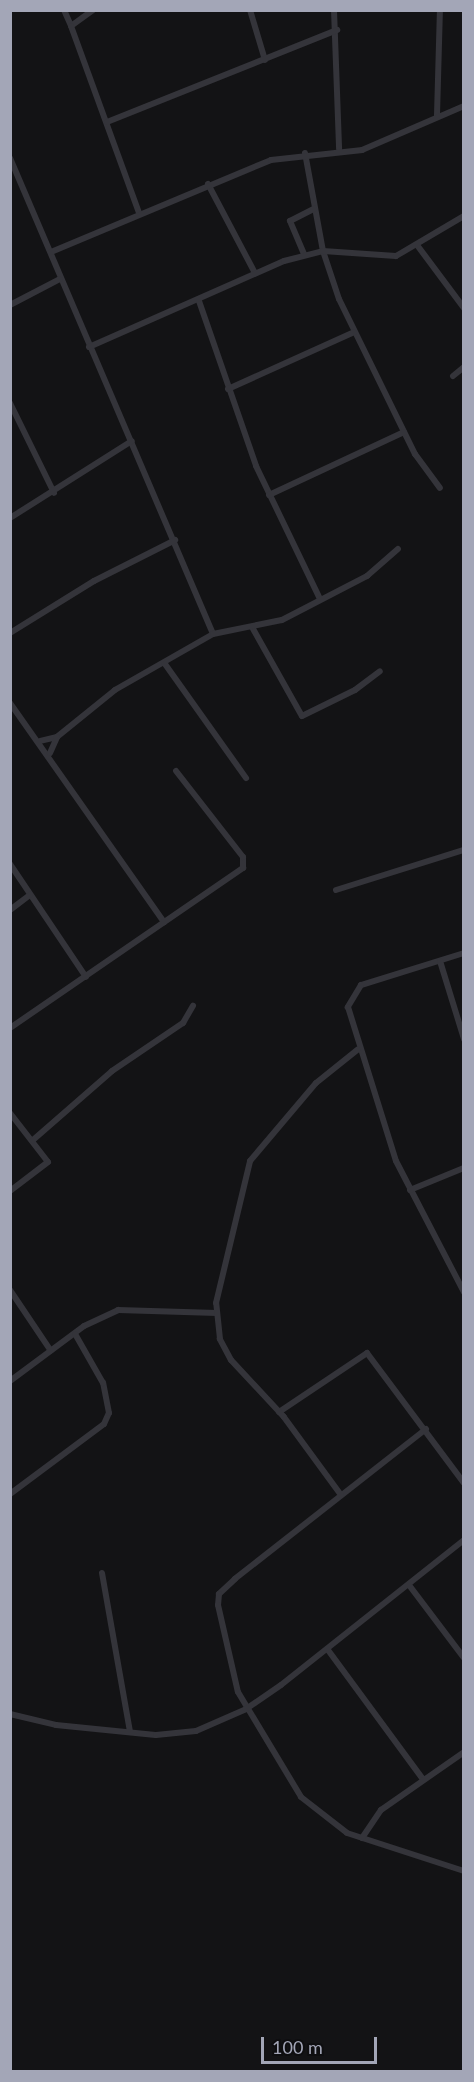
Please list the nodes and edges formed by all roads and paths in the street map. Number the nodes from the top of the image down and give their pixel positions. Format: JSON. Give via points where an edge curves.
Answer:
{"nodes":[{"id":1,"x":64,"y":10,"type":"edge"},
{"id":2,"x":93,"y":10,"type":"edge"},
{"id":3,"x":250,"y":10,"type":"edge"},
{"id":4,"x":334,"y":10,"type":"edge"},
{"id":5,"x":440,"y":10,"type":"edge"},
{"id":6,"x":71,"y":26,"type":"junction"},
{"id":7,"x":337,"y":30,"type":"junction"},
{"id":8,"x":265,"y":60,"type":"junction"},
{"id":9,"x":464,"y":106,"type":"edge"},
{"id":10,"x":437,"y":115,"type":"junction"},
{"id":11,"x":107,"y":122,"type":"junction"},
{"id":12,"x":339,"y":149,"type":"junction"},
{"id":13,"x":305,"y":153,"type":"junction"},
{"id":14,"x":10,"y":158,"type":"edge"},
{"id":15,"x":208,"y":183,"type":"junction"},
{"id":16,"x":314,"y":209,"type":"junction"},
{"id":17,"x":139,"y":213,"type":"junction"},
{"id":18,"x":464,"y":216,"type":"edge"},
{"id":19,"x":417,"y":245,"type":"junction"},
{"id":20,"x":51,"y":252,"type":"junction"},
{"id":21,"x":323,"y":252,"type":"junction"},
{"id":22,"x":304,"y":254,"type":"junction"},
{"id":23,"x":255,"y":273,"type":"junction"},
{"id":24,"x":60,"y":279,"type":"junction"},
{"id":25,"x":199,"y":301,"type":"junction"},
{"id":26,"x":10,"y":305,"type":"edge"},
{"id":27,"x":464,"y":308,"type":"edge"},
{"id":28,"x":354,"y":332,"type":"junction"},
{"id":29,"x":89,"y":347,"type":"junction"},
{"id":30,"x":464,"y":368,"type":"edge"},
{"id":31,"x":453,"y":376,"type":"dead end"},
{"id":32,"x":228,"y":389,"type":"junction"},
{"id":33,"x":10,"y":403,"type":"edge"},
{"id":34,"x":404,"y":432,"type":"junction"},
{"id":35,"x":132,"y":441,"type":"junction"},
{"id":36,"x":440,"y":488,"type":"dead end"},
{"id":37,"x":54,"y":493,"type":"junction"},
{"id":38,"x":269,"y":495,"type":"junction"},
{"id":39,"x":10,"y":518,"type":"edge"},
{"id":40,"x":175,"y":540,"type":"junction"},
{"id":41,"x":398,"y":549,"type":"dead end"},
{"id":42,"x":320,"y":599,"type":"junction"},
{"id":43,"x":252,"y":627,"type":"junction"},
{"id":44,"x":10,"y":633,"type":"edge"},
{"id":45,"x":213,"y":634,"type":"junction"},
{"id":46,"x":165,"y":664,"type":"junction"},
{"id":47,"x":380,"y":671,"type":"dead end"},
{"id":48,"x":10,"y":703,"type":"edge"},
{"id":49,"x":57,"y":737,"type":"junction"},
{"id":50,"x":40,"y":741,"type":"junction"},
{"id":51,"x":50,"y":753,"type":"junction"},
{"id":52,"x":176,"y":771,"type":"dead end"},
{"id":53,"x":246,"y":778,"type":"dead end"},
{"id":54,"x":464,"y":850,"type":"edge"},
{"id":55,"x":10,"y":864,"type":"edge"},
{"id":56,"x":336,"y":890,"type":"dead end"},
{"id":57,"x":30,"y":896,"type":"junction"},
{"id":58,"x":10,"y":910,"type":"edge"},
{"id":59,"x":164,"y":922,"type":"junction"},
{"id":60,"x":464,"y":953,"type":"edge"},
{"id":61,"x":440,"y":961,"type":"junction"},
{"id":62,"x":86,"y":977,"type":"junction"},
{"id":63,"x":193,"y":1006,"type":"dead end"},
{"id":64,"x":10,"y":1028,"type":"edge"},
{"id":65,"x":464,"y":1039,"type":"edge"},
{"id":66,"x":357,"y":1050,"type":"junction"},
{"id":67,"x":10,"y":1113,"type":"edge"},
{"id":68,"x":33,"y":1140,"type":"junction"},
{"id":69,"x":464,"y":1168,"type":"edge"},
{"id":70,"x":410,"y":1190,"type":"junction"},
{"id":71,"x":10,"y":1191,"type":"edge"},
{"id":72,"x":10,"y":1290,"type":"edge"},
{"id":73,"x":464,"y":1293,"type":"edge"},
{"id":74,"x":217,"y":1313,"type":"junction"},
{"id":75,"x":75,"y":1334,"type":"junction"},
{"id":76,"x":51,"y":1351,"type":"junction"},
{"id":77,"x":10,"y":1381,"type":"edge"},
{"id":78,"x":279,"y":1412,"type":"junction"},
{"id":79,"x":426,"y":1429,"type":"junction"},
{"id":80,"x":464,"y":1483,"type":"edge"},
{"id":81,"x":10,"y":1494,"type":"edge"},
{"id":82,"x":341,"y":1495,"type":"junction"},
{"id":83,"x":464,"y":1540,"type":"edge"},
{"id":84,"x":102,"y":1573,"type":"dead end"},
{"id":85,"x":409,"y":1585,"type":"junction"},
{"id":86,"x":328,"y":1650,"type":"junction"},
{"id":87,"x":464,"y":1658,"type":"edge"},
{"id":88,"x":246,"y":1709,"type":"junction"},
{"id":89,"x":10,"y":1714,"type":"edge"},
{"id":90,"x":130,"y":1731,"type":"junction"},
{"id":91,"x":464,"y":1752,"type":"edge"},
{"id":92,"x":422,"y":1778,"type":"junction"},
{"id":93,"x":362,"y":1838,"type":"junction"},
{"id":94,"x":464,"y":1871,"type":"edge"}],
"edges":[{"from":1,"to":6,"type":"street"},
{"from":2,"to":6,"type":"street"},
{"from":3,"to":8,"type":"street"},
{"from":4,"to":7,"type":"street"},
{"from":5,"to":10,"type":"street"},
{"from":6,"to":11,"type":"street"},
{"from":7,"to":8,"type":"street"},
{"from":7,"to":12,"type":"street"},
{"from":8,"to":11,"type":"street"},
{"from":9,"to":10,"type":"street"},
{"from":10,"to":12,"type":"street","via":[[377,146]]},
{"from":11,"to":17,"type":"street"},
{"from":12,"to":13,"type":"street"},
{"from":13,"to":15,"type":"street"},
{"from":13,"to":16,"type":"street"},
{"from":14,"to":20,"type":"street"},
{"from":15,"to":17,"type":"street"},
{"from":15,"to":23,"type":"street"},
{"from":16,"to":21,"type":"street"},
{"from":16,"to":22,"type":"street","via":[[290,221]]},
{"from":17,"to":20,"type":"street"},
{"from":18,"to":19,"type":"street"},
{"from":19,"to":21,"type":"street","via":[[387,258]]},
{"from":19,"to":27,"type":"street"},
{"from":20,"to":24,"type":"street"},
{"from":21,"to":22,"type":"street"},
{"from":21,"to":28,"type":"street"},
{"from":22,"to":23,"type":"street"},
{"from":23,"to":25,"type":"street"},
{"from":24,"to":26,"type":"street"},
{"from":24,"to":29,"type":"street"},
{"from":25,"to":29,"type":"street"},
{"from":25,"to":32,"type":"street"},
{"from":28,"to":32,"type":"street"},
{"from":28,"to":34,"type":"street"},
{"from":29,"to":35,"type":"street"},
{"from":30,"to":31,"type":"street"},
{"from":32,"to":38,"type":"street"},
{"from":33,"to":37,"type":"street"},
{"from":34,"to":36,"type":"street"},
{"from":34,"to":38,"type":"street"},
{"from":35,"to":37,"type":"street"},
{"from":35,"to":40,"type":"street"},
{"from":37,"to":39,"type":"street"},
{"from":38,"to":42,"type":"street"},
{"from":40,"to":44,"type":"street","via":[[94,581]]},
{"from":40,"to":45,"type":"street"},
{"from":41,"to":42,"type":"street","via":[[367,576]]},
{"from":42,"to":43,"type":"street","via":[[282,620]]},
{"from":43,"to":45,"type":"street"},
{"from":43,"to":47,"type":"street","via":[[302,716],[355,690]]},
{"from":45,"to":46,"type":"street"},
{"from":46,"to":49,"type":"street","via":[[115,690]]},
{"from":46,"to":53,"type":"street"},
{"from":48,"to":50,"type":"street"},
{"from":49,"to":50,"type":"street"},
{"from":49,"to":51,"type":"street"},
{"from":50,"to":51,"type":"street"},
{"from":51,"to":59,"type":"street"},
{"from":52,"to":59,"type":"street","via":[[244,865]]},
{"from":54,"to":56,"type":"street"},
{"from":55,"to":57,"type":"street"},
{"from":57,"to":58,"type":"street"},
{"from":57,"to":62,"type":"street"},
{"from":59,"to":62,"type":"street"},
{"from":60,"to":61,"type":"street"},
{"from":61,"to":65,"type":"street"},
{"from":61,"to":66,"type":"street","via":[[383,975],[354,990],[348,1006]]},
{"from":62,"to":64,"type":"street"},
{"from":63,"to":68,"type":"street","via":[[183,1023],[112,1071]]},
{"from":66,"to":70,"type":"street"},
{"from":66,"to":74,"type":"street","via":[[316,1083],[250,1161],[217,1287]]},
{"from":67,"to":68,"type":"street"},
{"from":68,"to":71,"type":"street","via":[[46,1157],[46,1167]]},
{"from":69,"to":70,"type":"street"},
{"from":70,"to":73,"type":"street"},
{"from":72,"to":76,"type":"street"},
{"from":74,"to":75,"type":"street","via":[[146,1315],[124,1309]]},
{"from":74,"to":78,"type":"street","via":[[220,1339],[231,1360]]},
{"from":75,"to":76,"type":"street"},
{"from":75,"to":81,"type":"street","via":[[99,1373],[109,1413],[96,1433]]},
{"from":76,"to":77,"type":"street"},
{"from":78,"to":79,"type":"street","via":[[367,1353]]},
{"from":78,"to":82,"type":"street"},
{"from":79,"to":80,"type":"street"},
{"from":79,"to":82,"type":"street"},
{"from":82,"to":88,"type":"street","via":[[219,1594],[234,1678]]},
{"from":83,"to":85,"type":"street"},
{"from":84,"to":90,"type":"street"},
{"from":85,"to":86,"type":"street"},
{"from":85,"to":87,"type":"street"},
{"from":86,"to":88,"type":"street"},
{"from":86,"to":92,"type":"street"},
{"from":88,"to":90,"type":"street","via":[[179,1735]]},
{"from":88,"to":93,"type":"street","via":[[301,1797]]},
{"from":89,"to":90,"type":"street","via":[[56,1725]]},
{"from":91,"to":92,"type":"street"},
{"from":92,"to":93,"type":"street","via":[[381,1810]]},
{"from":93,"to":94,"type":"street"}]}
